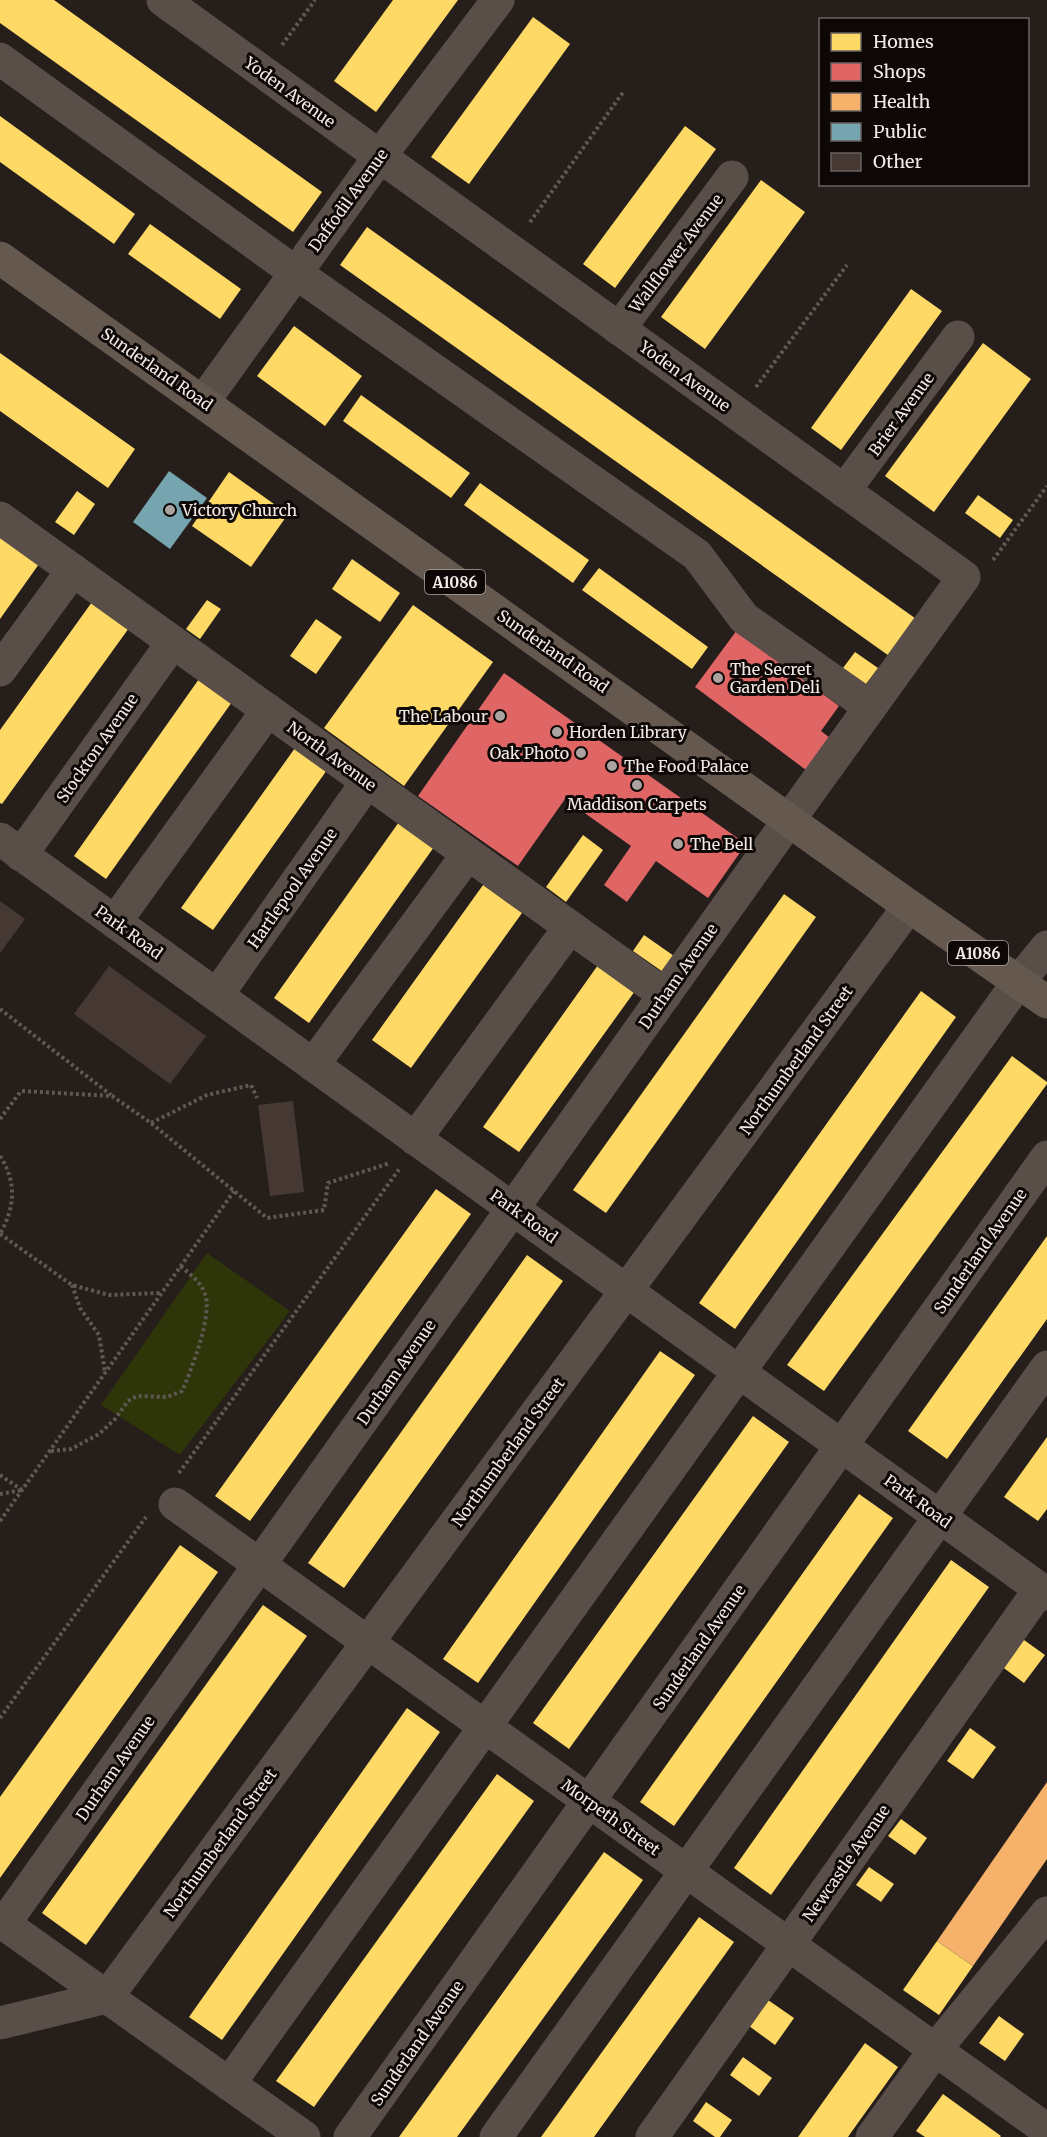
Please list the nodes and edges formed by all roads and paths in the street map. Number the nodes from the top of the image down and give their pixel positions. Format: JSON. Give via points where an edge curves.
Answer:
{"nodes":[{"id":1,"x":163,"y":0,"type":"edge"},
{"id":2,"x":315,"y":0,"type":"edge"},
{"id":3,"x":498,"y":0,"type":"edge"},
{"id":4,"x":0,"y":59,"type":"edge"},
{"id":5,"x":262,"y":72,"type":"junction"},
{"id":6,"x":624,"y":91,"type":"dead end"},
{"id":7,"x":380,"y":156,"type":"junction"},
{"id":8,"x":732,"y":177,"type":"dead end"},
{"id":9,"x":510,"y":250,"type":"junction"},
{"id":10,"x":0,"y":258,"type":"edge"},
{"id":11,"x":847,"y":265,"type":"dead end"},
{"id":12,"x":296,"y":273,"type":"junction"},
{"id":13,"x":619,"y":329,"type":"junction"},
{"id":14,"x":958,"y":337,"type":"dead end"},
{"id":15,"x":203,"y":402,"type":"junction"},
{"id":16,"x":736,"y":413,"type":"junction"},
{"id":17,"x":1047,"y":486,"type":"edge"},
{"id":18,"x":844,"y":491,"type":"junction"},
{"id":19,"x":0,"y":518,"type":"edge"},
{"id":20,"x":73,"y":570,"type":"junction"},
{"id":21,"x":964,"y":577,"type":"junction"},
{"id":22,"x":173,"y":642,"type":"junction"},
{"id":23,"x":0,"y":670,"type":"edge"},
{"id":24,"x":870,"y":707,"type":"junction"},
{"id":25,"x":268,"y":710,"type":"junction"},
{"id":26,"x":367,"y":782,"type":"junction"},
{"id":27,"x":789,"y":820,"type":"junction"},
{"id":28,"x":11,"y":847,"type":"edge"},
{"id":29,"x":468,"y":854,"type":"junction"},
{"id":30,"x":909,"y":906,"type":"junction"},
{"id":31,"x":115,"y":922,"type":"junction"},
{"id":32,"x":570,"y":927,"type":"junction"},
{"id":33,"x":1047,"y":947,"type":"edge"},
{"id":34,"x":1019,"y":981,"type":"junction"},
{"id":35,"x":217,"y":995,"type":"junction"},
{"id":36,"x":665,"y":995,"type":"junction"},
{"id":37,"x":1047,"y":1002,"type":"edge"},
{"id":38,"x":0,"y":1009,"type":"edge"},
{"id":39,"x":313,"y":1065,"type":"junction"},
{"id":40,"x":112,"y":1096,"type":"junction"},
{"id":41,"x":257,"y":1098,"type":"dead end"},
{"id":42,"x":0,"y":1119,"type":"edge"},
{"id":43,"x":151,"y":1123,"type":"junction"},
{"id":44,"x":418,"y":1148,"type":"junction"},
{"id":45,"x":0,"y":1156,"type":"edge"},
{"id":46,"x":1047,"y":1157,"type":"edge"},
{"id":47,"x":234,"y":1191,"type":"junction"},
{"id":48,"x":513,"y":1208,"type":"junction"},
{"id":49,"x":0,"y":1234,"type":"edge"},
{"id":50,"x":180,"y":1266,"type":"junction"},
{"id":51,"x":72,"y":1285,"type":"junction"},
{"id":52,"x":626,"y":1290,"type":"junction"},
{"id":53,"x":161,"y":1293,"type":"junction"},
{"id":54,"x":1047,"y":1367,"type":"edge"},
{"id":55,"x":739,"y":1372,"type":"junction"},
{"id":56,"x":105,"y":1373,"type":"junction"},
{"id":57,"x":842,"y":1446,"type":"junction"},
{"id":58,"x":50,"y":1451,"type":"junction"},
{"id":59,"x":0,"y":1475,"type":"edge"},
{"id":60,"x":22,"y":1490,"type":"junction"},
{"id":61,"x":0,"y":1494,"type":"edge"},
{"id":62,"x":167,"y":1497,"type":"junction"},
{"id":63,"x":940,"y":1516,"type":"junction"},
{"id":64,"x":0,"y":1521,"type":"edge"},
{"id":65,"x":259,"y":1564,"type":"junction"},
{"id":66,"x":1043,"y":1591,"type":"edge"},
{"id":67,"x":368,"y":1642,"type":"junction"},
{"id":68,"x":0,"y":1718,"type":"edge"},
{"id":69,"x":485,"y":1726,"type":"junction"},
{"id":70,"x":589,"y":1801,"type":"junction"},
{"id":71,"x":687,"y":1871,"type":"junction"},
{"id":72,"x":1047,"y":1913,"type":"edge"},
{"id":73,"x":2,"y":1923,"type":"edge"},
{"id":74,"x":789,"y":1944,"type":"junction"},
{"id":75,"x":107,"y":1997,"type":"junction"},
{"id":76,"x":0,"y":2023,"type":"edge"},
{"id":77,"x":935,"y":2050,"type":"junction"},
{"id":78,"x":229,"y":2084,"type":"junction"},
{"id":79,"x":1047,"y":2130,"type":"edge"},
{"id":80,"x":304,"y":2137,"type":"edge"},
{"id":81,"x":350,"y":2137,"type":"edge"},
{"id":82,"x":496,"y":2137,"type":"edge"},
{"id":83,"x":652,"y":2137,"type":"edge"},
{"id":84,"x":872,"y":2137,"type":"edge"}],
"edges":[{"from":1,"to":5,"type":"street","name":"Yoden Avenue"},
{"from":2,"to":5,"type":"path"},
{"from":3,"to":7,"type":"street","name":"Daffodil Avenue"},
{"from":4,"to":12,"type":"street"},
{"from":5,"to":7,"type":"street","name":"Yoden Avenue"},
{"from":6,"to":9,"type":"path"},
{"from":7,"to":9,"type":"street","name":"Yoden Avenue"},
{"from":7,"to":12,"type":"street","name":"Daffodil Avenue"},
{"from":8,"to":13,"type":"street","name":"Wallflower Avenue"},
{"from":9,"to":13,"type":"street","name":"Yoden Avenue"},
{"from":10,"to":15,"type":"main road","name":"Sunderland Road","number":"A1086"},
{"from":11,"to":16,"type":"path"},
{"from":12,"to":15,"type":"street","name":"Daffodil Avenue"},
{"from":12,"to":24,"type":"street","via":[[697,555],[744,618]]},
{"from":13,"to":16,"type":"street","name":"Yoden Avenue"},
{"from":14,"to":18,"type":"street","name":"Brier Avenue"},
{"from":15,"to":27,"type":"main road","name":"Sunderland Road","number":"A1086"},
{"from":16,"to":18,"type":"street","name":"Yoden Avenue"},
{"from":17,"to":21,"type":"path","via":[[988,566]]},
{"from":18,"to":21,"type":"street","name":"Yoden Avenue"},
{"from":19,"to":20,"type":"street","name":"North Avenue"},
{"from":20,"to":22,"type":"street","name":"North Avenue"},
{"from":20,"to":23,"type":"street"},
{"from":21,"to":24,"type":"street"},
{"from":22,"to":25,"type":"street","name":"North Avenue"},
{"from":22,"to":28,"type":"street","name":"Stockton Avenue"},
{"from":24,"to":27,"type":"street"},
{"from":25,"to":26,"type":"street","name":"North Avenue"},
{"from":25,"to":31,"type":"street"},
{"from":26,"to":29,"type":"street","name":"North Avenue"},
{"from":26,"to":35,"type":"street","name":"Hartlepool Avenue"},
{"from":27,"to":30,"type":"main road","name":"Sunderland Road","number":"A1086"},
{"from":27,"to":36,"type":"street","name":"Durham Avenue"},
{"from":28,"to":31,"type":"street","name":"Park Road"},
{"from":29,"to":32,"type":"street","name":"North Avenue"},
{"from":29,"to":39,"type":"street"},
{"from":30,"to":34,"type":"main road","name":"Sunderland Road","number":"A1086"},
{"from":30,"to":52,"type":"street","name":"Northumberland Street"},
{"from":31,"to":35,"type":"street","name":"Park Road"},
{"from":32,"to":36,"type":"street","name":"North Avenue"},
{"from":32,"to":44,"type":"street"},
{"from":33,"to":34,"type":"street"},
{"from":34,"to":37,"type":"main road","name":"Sunderland Road","number":"A1086"},
{"from":34,"to":55,"type":"street"},
{"from":35,"to":39,"type":"street","name":"Park Road"},
{"from":36,"to":48,"type":"street","name":"Durham Avenue"},
{"from":38,"to":40,"type":"path"},
{"from":39,"to":44,"type":"street","name":"Park Road"},
{"from":40,"to":42,"type":"path","via":[[21,1091]]},
{"from":40,"to":43,"type":"path"},
{"from":41,"to":43,"type":"path","via":[[251,1085],[207,1095]]},
{"from":43,"to":47,"type":"path"},
{"from":44,"to":47,"type":"path","via":[[328,1183],[324,1210],[267,1218]]},
{"from":44,"to":48,"type":"street","name":"Park Road"},
{"from":44,"to":62,"type":"path"},
{"from":45,"to":49,"type":"path","via":[[12,1183],[13,1201]]},
{"from":46,"to":57,"type":"street","name":"Sunderland Avenue"},
{"from":47,"to":50,"type":"path"},
{"from":48,"to":52,"type":"street","name":"Park Road"},
{"from":48,"to":65,"type":"street","name":"Durham Avenue"},
{"from":49,"to":51,"type":"path"},
{"from":50,"to":53,"type":"path"},
{"from":50,"to":58,"type":"path","via":[[196,1279],[206,1295],[204,1327],[182,1391],[168,1397],[137,1396],[99,1434],[71,1449]]},
{"from":51,"to":53,"type":"path","via":[[109,1295]]},
{"from":51,"to":56,"type":"path","via":[[80,1308],[99,1335]]},
{"from":52,"to":55,"type":"street","name":"Park Road"},
{"from":52,"to":67,"type":"street","name":"Northumberland Street"},
{"from":53,"to":56,"type":"path"},
{"from":54,"to":63,"type":"street"},
{"from":55,"to":57,"type":"street","name":"Park Road"},
{"from":55,"to":69,"type":"street"},
{"from":56,"to":58,"type":"path"},
{"from":57,"to":63,"type":"street","name":"Park Road"},
{"from":57,"to":70,"type":"street","name":"Sunderland Avenue"},
{"from":58,"to":60,"type":"path"},
{"from":59,"to":60,"type":"path"},
{"from":60,"to":61,"type":"path"},
{"from":60,"to":64,"type":"path"},
{"from":62,"to":65,"type":"street","name":"Morpeth Street"},
{"from":62,"to":68,"type":"path"},
{"from":63,"to":66,"type":"street","name":"Park Road"},
{"from":63,"to":71,"type":"street"},
{"from":65,"to":67,"type":"street","name":"Morpeth Street"},
{"from":65,"to":73,"type":"street","name":"Durham Avenue"},
{"from":66,"to":74,"type":"street","name":"Newcastle Avenue"},
{"from":67,"to":69,"type":"street","name":"Morpeth Street"},
{"from":67,"to":75,"type":"street","name":"Northumberland Street"},
{"from":69,"to":70,"type":"street","name":"Morpeth Street"},
{"from":69,"to":78,"type":"street"},
{"from":70,"to":71,"type":"street","name":"Morpeth Street"},
{"from":70,"to":81,"type":"street","name":"Sunderland Avenue"},
{"from":71,"to":74,"type":"street","name":"Morpeth Street"},
{"from":71,"to":82,"type":"street"},
{"from":72,"to":77,"type":"street"},
{"from":73,"to":75,"type":"street"},
{"from":74,"to":77,"type":"street","name":"Morpeth Street"},
{"from":74,"to":83,"type":"street","name":"Newcastle Avenue"},
{"from":75,"to":76,"type":"street"},
{"from":75,"to":78,"type":"street"},
{"from":77,"to":79,"type":"street","name":"Morpeth Street"},
{"from":77,"to":84,"type":"street"},
{"from":78,"to":80,"type":"street"}]}
